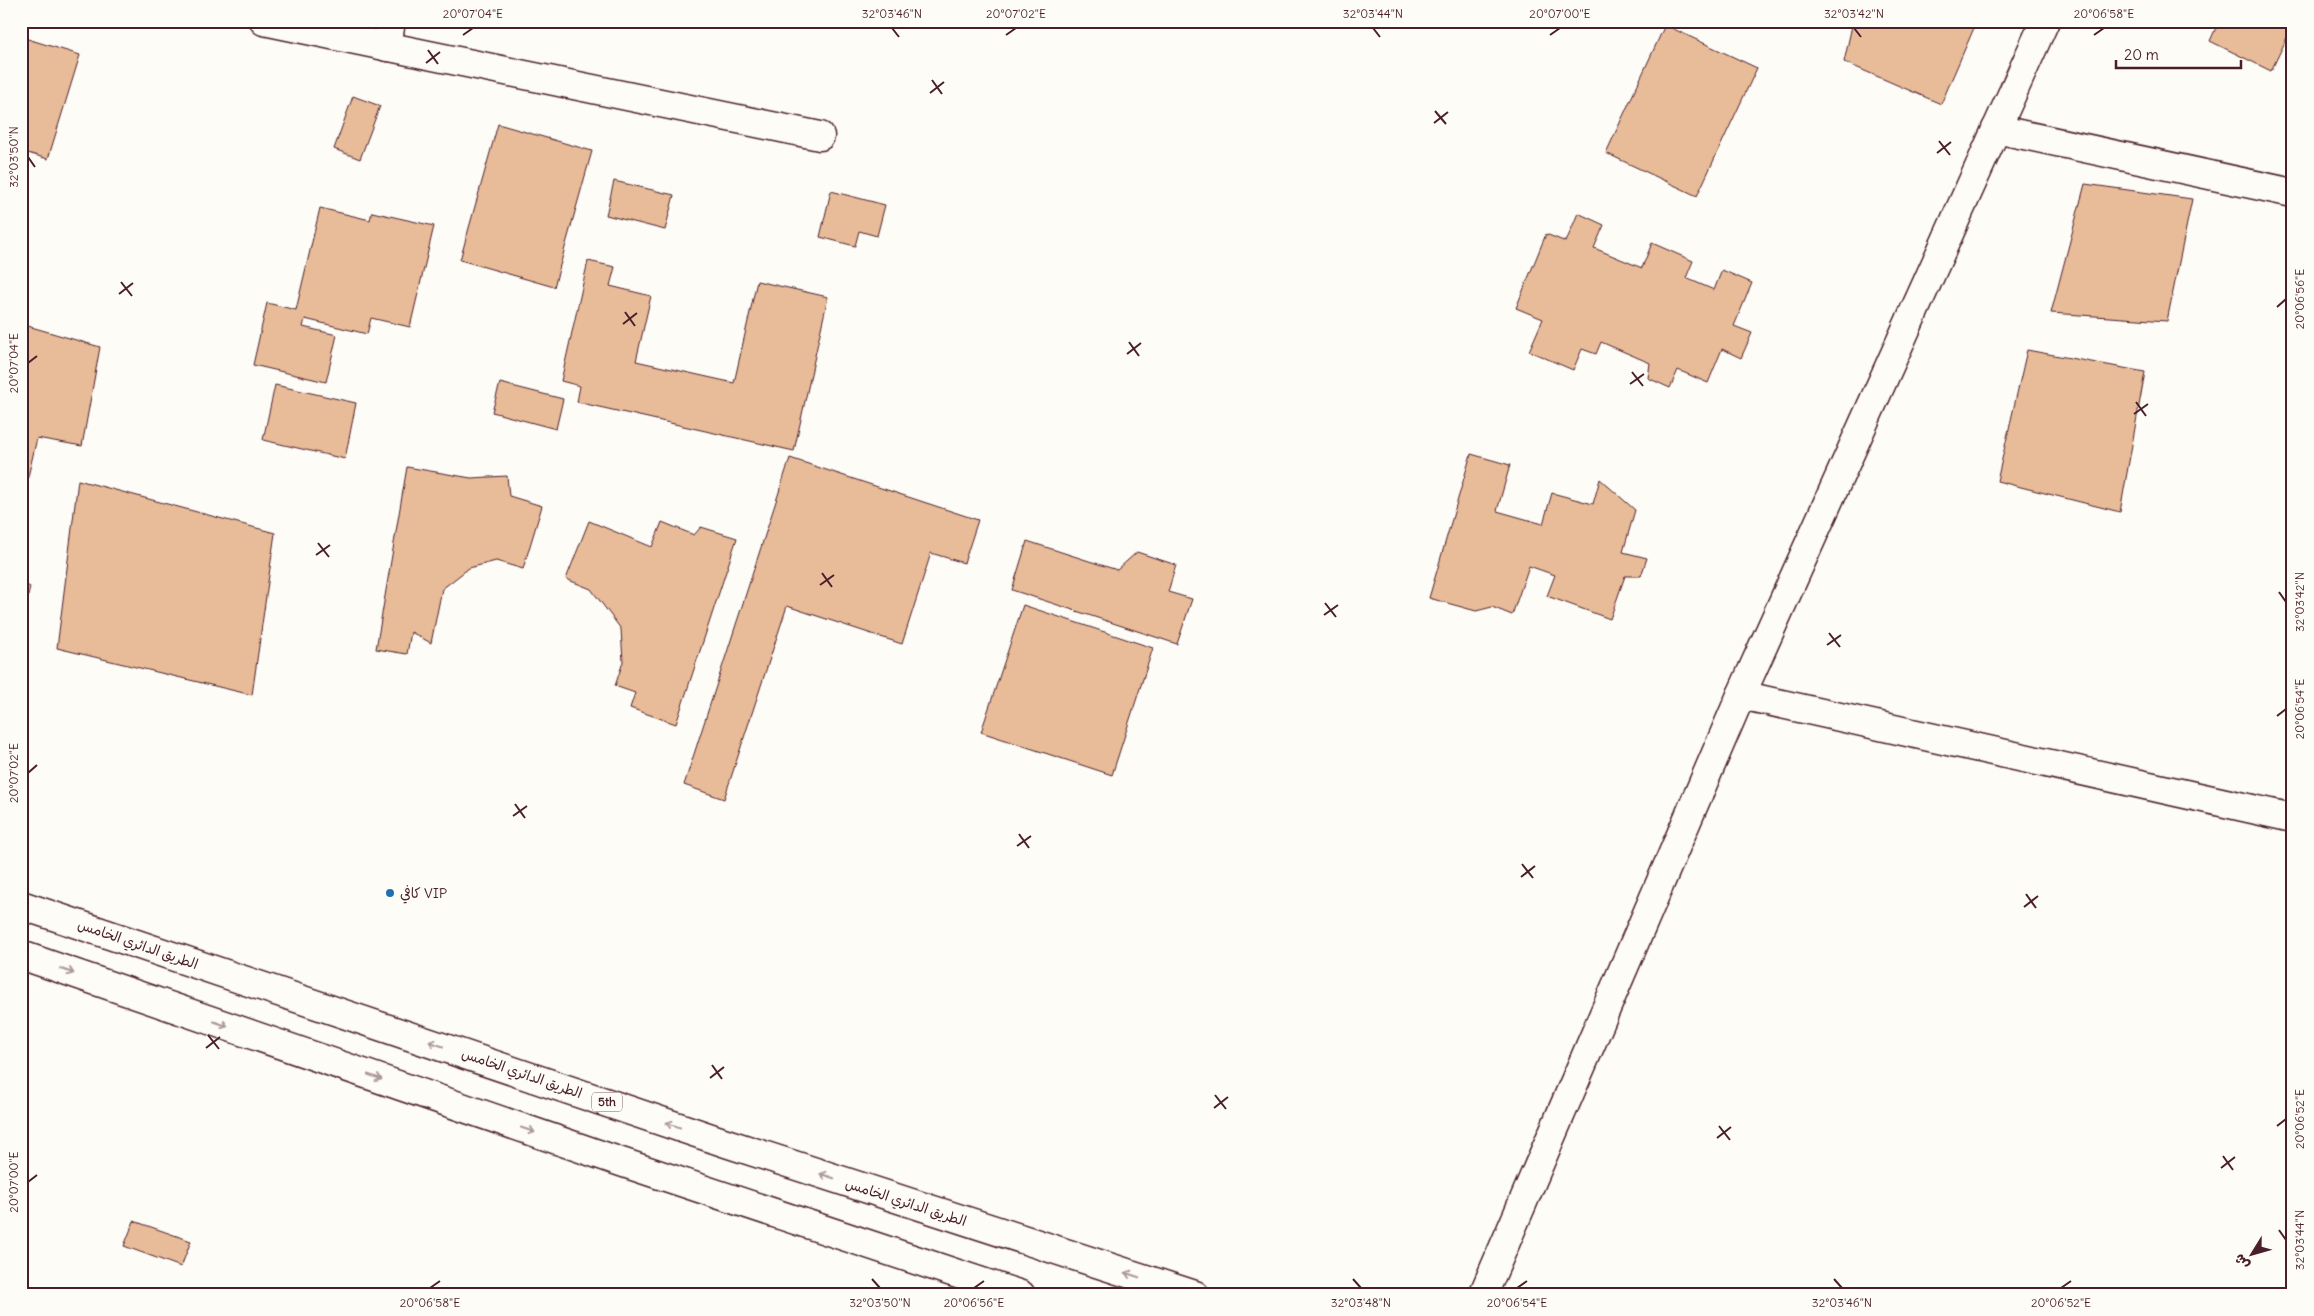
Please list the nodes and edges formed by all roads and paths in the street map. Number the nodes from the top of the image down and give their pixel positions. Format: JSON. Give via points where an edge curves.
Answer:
{"nodes":[{"id":1,"x":264,"y":21,"type":"edge"},
{"id":2,"x":2045,"y":21,"type":"edge"},
{"id":3,"x":389,"y":34,"type":"edge"},
{"id":4,"x":1996,"y":129,"type":"junction"},
{"id":5,"x":820,"y":136,"type":"dead end"},
{"id":6,"x":2293,"y":193,"type":"edge"},
{"id":7,"x":1741,"y":695,"type":"junction"},
{"id":8,"x":2293,"y":818,"type":"edge"},
{"id":9,"x":21,"y":904,"type":"edge"},
{"id":10,"x":21,"y":955,"type":"edge"},
{"id":11,"x":1021,"y":1295,"type":"edge"},
{"id":12,"x":1195,"y":1295,"type":"edge"},
{"id":13,"x":1483,"y":1295,"type":"edge"}],
"edges":[{"from":1,"to":3,"type":"street"},
{"from":2,"to":4,"type":"street"},
{"from":3,"to":5,"type":"street"},
{"from":4,"to":6,"type":"street"},
{"from":4,"to":7,"type":"street"},
{"from":7,"to":8,"type":"street"},
{"from":7,"to":13,"type":"street"},
{"from":12,"to":9,"type":"street","name":"الطريق الدائري الخامس","number":"5th","one_way":true,"via":[[729,1144]]},
{"from":10,"to":11,"type":"street","one_way":true,"via":[[621,1162]]}]}
